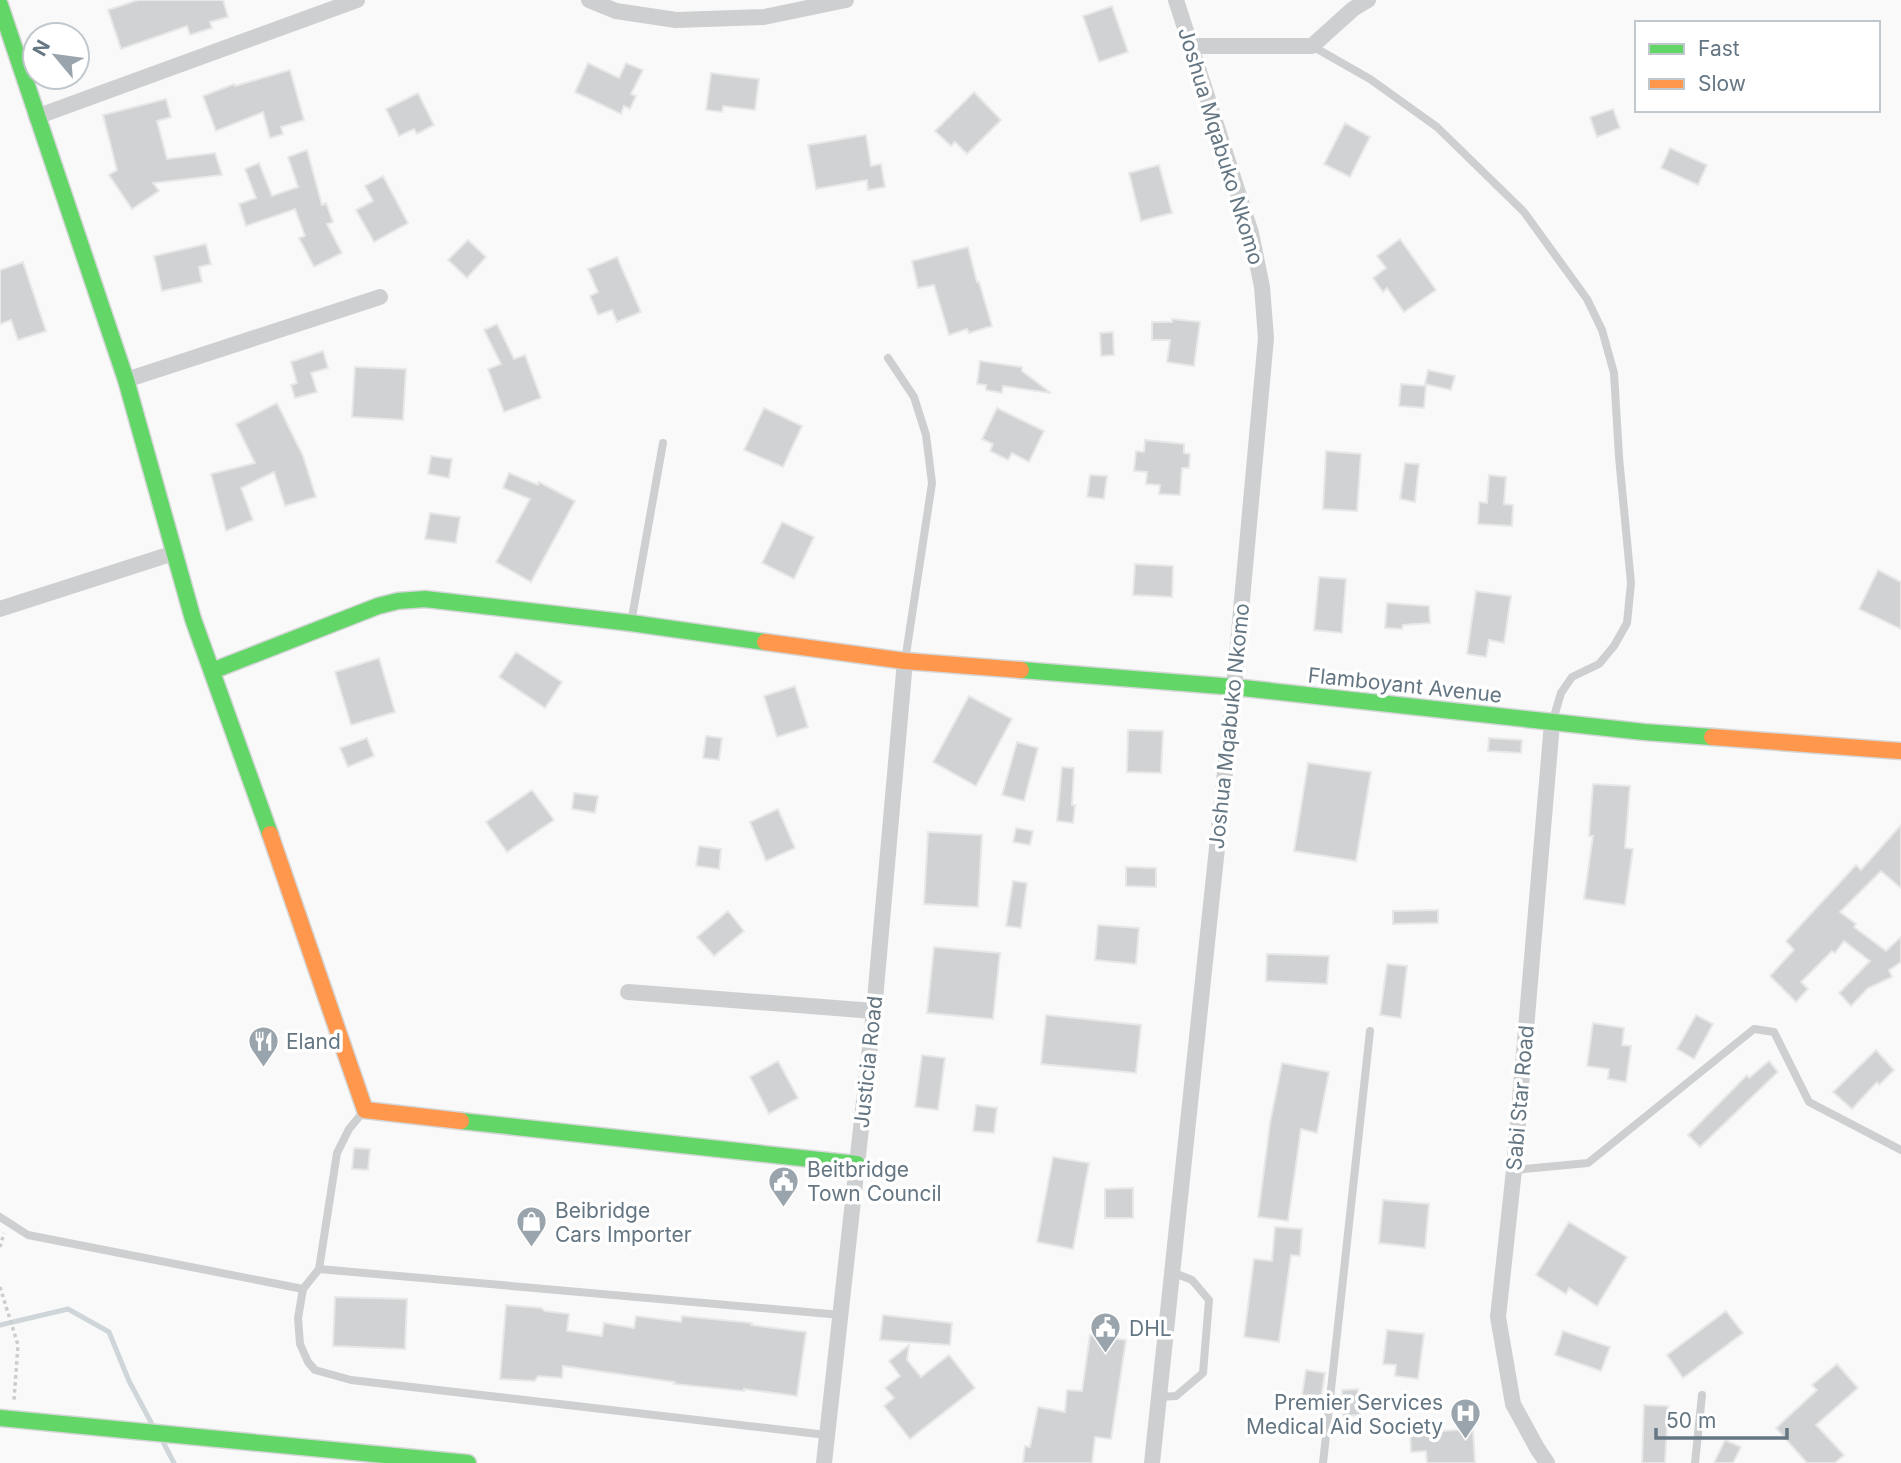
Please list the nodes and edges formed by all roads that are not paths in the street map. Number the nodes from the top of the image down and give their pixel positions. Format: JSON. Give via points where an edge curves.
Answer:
{"nodes":[{"id":1,"x":358,"y":0,"type":"edge"},
{"id":2,"x":589,"y":0,"type":"edge"},
{"id":3,"x":846,"y":0,"type":"edge"},
{"id":4,"x":1176,"y":0,"type":"edge"},
{"id":5,"x":1368,"y":0,"type":"edge"},
{"id":6,"x":0,"y":5,"type":"edge"},
{"id":7,"x":1192,"y":46,"type":"junction"},
{"id":8,"x":1312,"y":46,"type":"junction"},
{"id":9,"x":36,"y":117,"type":"junction"},
{"id":10,"x":380,"y":297,"type":"dead end"},
{"id":11,"x":888,"y":358,"type":"dead end"},
{"id":12,"x":126,"y":380,"type":"junction"},
{"id":13,"x":663,"y":443,"type":"dead end"},
{"id":14,"x":174,"y":553,"type":"junction"},
{"id":15,"x":0,"y":609,"type":"edge"},
{"id":16,"x":631,"y":623,"type":"junction"},
{"id":17,"x":905,"y":661,"type":"junction"},
{"id":18,"x":212,"y":671,"type":"junction"},
{"id":19,"x":1234,"y":687,"type":"junction"},
{"id":20,"x":1552,"y":723,"type":"junction"},
{"id":21,"x":1901,"y":751,"type":"edge"},
{"id":22,"x":628,"y":992,"type":"dead end"},
{"id":23,"x":874,"y":1011,"type":"junction"},
{"id":24,"x":1370,"y":1031,"type":"dead end"},
{"id":25,"x":365,"y":1110,"type":"junction"},
{"id":26,"x":1901,"y":1150,"type":"edge"},
{"id":27,"x":856,"y":1164,"type":"junction"},
{"id":28,"x":1514,"y":1170,"type":"junction"},
{"id":29,"x":0,"y":1217,"type":"edge"},
{"id":30,"x":319,"y":1269,"type":"junction"},
{"id":31,"x":1172,"y":1272,"type":"junction"},
{"id":32,"x":303,"y":1289,"type":"junction"},
{"id":33,"x":841,"y":1315,"type":"junction"},
{"id":34,"x":1702,"y":1395,"type":"dead end"},
{"id":35,"x":1159,"y":1396,"type":"junction"},
{"id":36,"x":6,"y":1419,"type":"edge"},
{"id":37,"x":827,"y":1435,"type":"junction"},
{"id":38,"x":468,"y":1463,"type":"edge"},
{"id":39,"x":824,"y":1463,"type":"edge"},
{"id":40,"x":1152,"y":1463,"type":"edge"},
{"id":41,"x":1323,"y":1463,"type":"edge"},
{"id":42,"x":1547,"y":1463,"type":"edge"},
{"id":43,"x":1695,"y":1463,"type":"edge"}],
"edges":[{"from":1,"to":9,"type":"street"},
{"from":2,"to":3,"type":"street","via":[[616,11],[676,20],[764,17]]},
{"from":4,"to":7,"type":"street","name":"Joshua Mqabuko Nkomo"},
{"from":5,"to":8,"type":"street"},
{"from":6,"to":9,"type":"street"},
{"from":7,"to":8,"type":"street"},
{"from":7,"to":19,"type":"street","name":"Joshua Mqabuko Nkomo","via":[[1251,233],[1266,338]]},
{"from":8,"to":20,"type":"lane","via":[[1370,79],[1437,127],[1524,212],[1587,299],[1602,330],[1614,373],[1631,583],[1627,623],[1599,664],[1572,677],[1561,693]]},
{"from":9,"to":12,"type":"street"},
{"from":10,"to":12,"type":"street"},
{"from":11,"to":17,"type":"lane","via":[[915,397],[932,483]]},
{"from":12,"to":14,"type":"street"},
{"from":13,"to":16,"type":"lane"},
{"from":14,"to":15,"type":"street"},
{"from":14,"to":18,"type":"street"},
{"from":16,"to":17,"type":"street","name":"Flamboyant Avenue"},
{"from":16,"to":18,"type":"street","name":"Flamboyant Avenue","via":[[425,599],[398,601]]},
{"from":17,"to":19,"type":"street","name":"Flamboyant Avenue"},
{"from":17,"to":23,"type":"street","name":"Justicia Road"},
{"from":18,"to":25,"type":"street"},
{"from":19,"to":20,"type":"street","name":"Flamboyant Avenue"},
{"from":19,"to":31,"type":"street","name":"Joshua Mqabuko Nkomo"},
{"from":20,"to":21,"type":"street","name":"Flamboyant Avenue"},
{"from":20,"to":28,"type":"street","name":"Sabi Star Road"},
{"from":22,"to":23,"type":"street"},
{"from":23,"to":27,"type":"street","name":"Justicia Road"},
{"from":24,"to":41,"type":"lane"},
{"from":25,"to":27,"type":"street"},
{"from":25,"to":30,"type":"lane","via":[[337,1153]]},
{"from":26,"to":28,"type":"lane","via":[[1809,1102],[1774,1032],[1754,1029],[1588,1163]]},
{"from":27,"to":33,"type":"street","name":"Justicia Road"},
{"from":28,"to":42,"type":"street","name":"Sabi Star Road","via":[[1498,1317],[1513,1404]]},
{"from":29,"to":32,"type":"lane","via":[[28,1235]]},
{"from":30,"to":32,"type":"lane"},
{"from":30,"to":33,"type":"lane"},
{"from":31,"to":35,"type":"street","name":"Joshua Mqabuko Nkomo"},
{"from":31,"to":35,"type":"lane","via":[[1192,1280],[1209,1300],[1203,1373],[1176,1396]]},
{"from":32,"to":37,"type":"lane","via":[[300,1344],[315,1370],[335,1376]]},
{"from":33,"to":37,"type":"street","name":"Justicia Road"},
{"from":34,"to":43,"type":"lane"},
{"from":35,"to":40,"type":"street","name":"Joshua Mqabuko Nkomo"},
{"from":36,"to":38,"type":"street"},
{"from":37,"to":39,"type":"street","name":"Justicia Road"}]}
